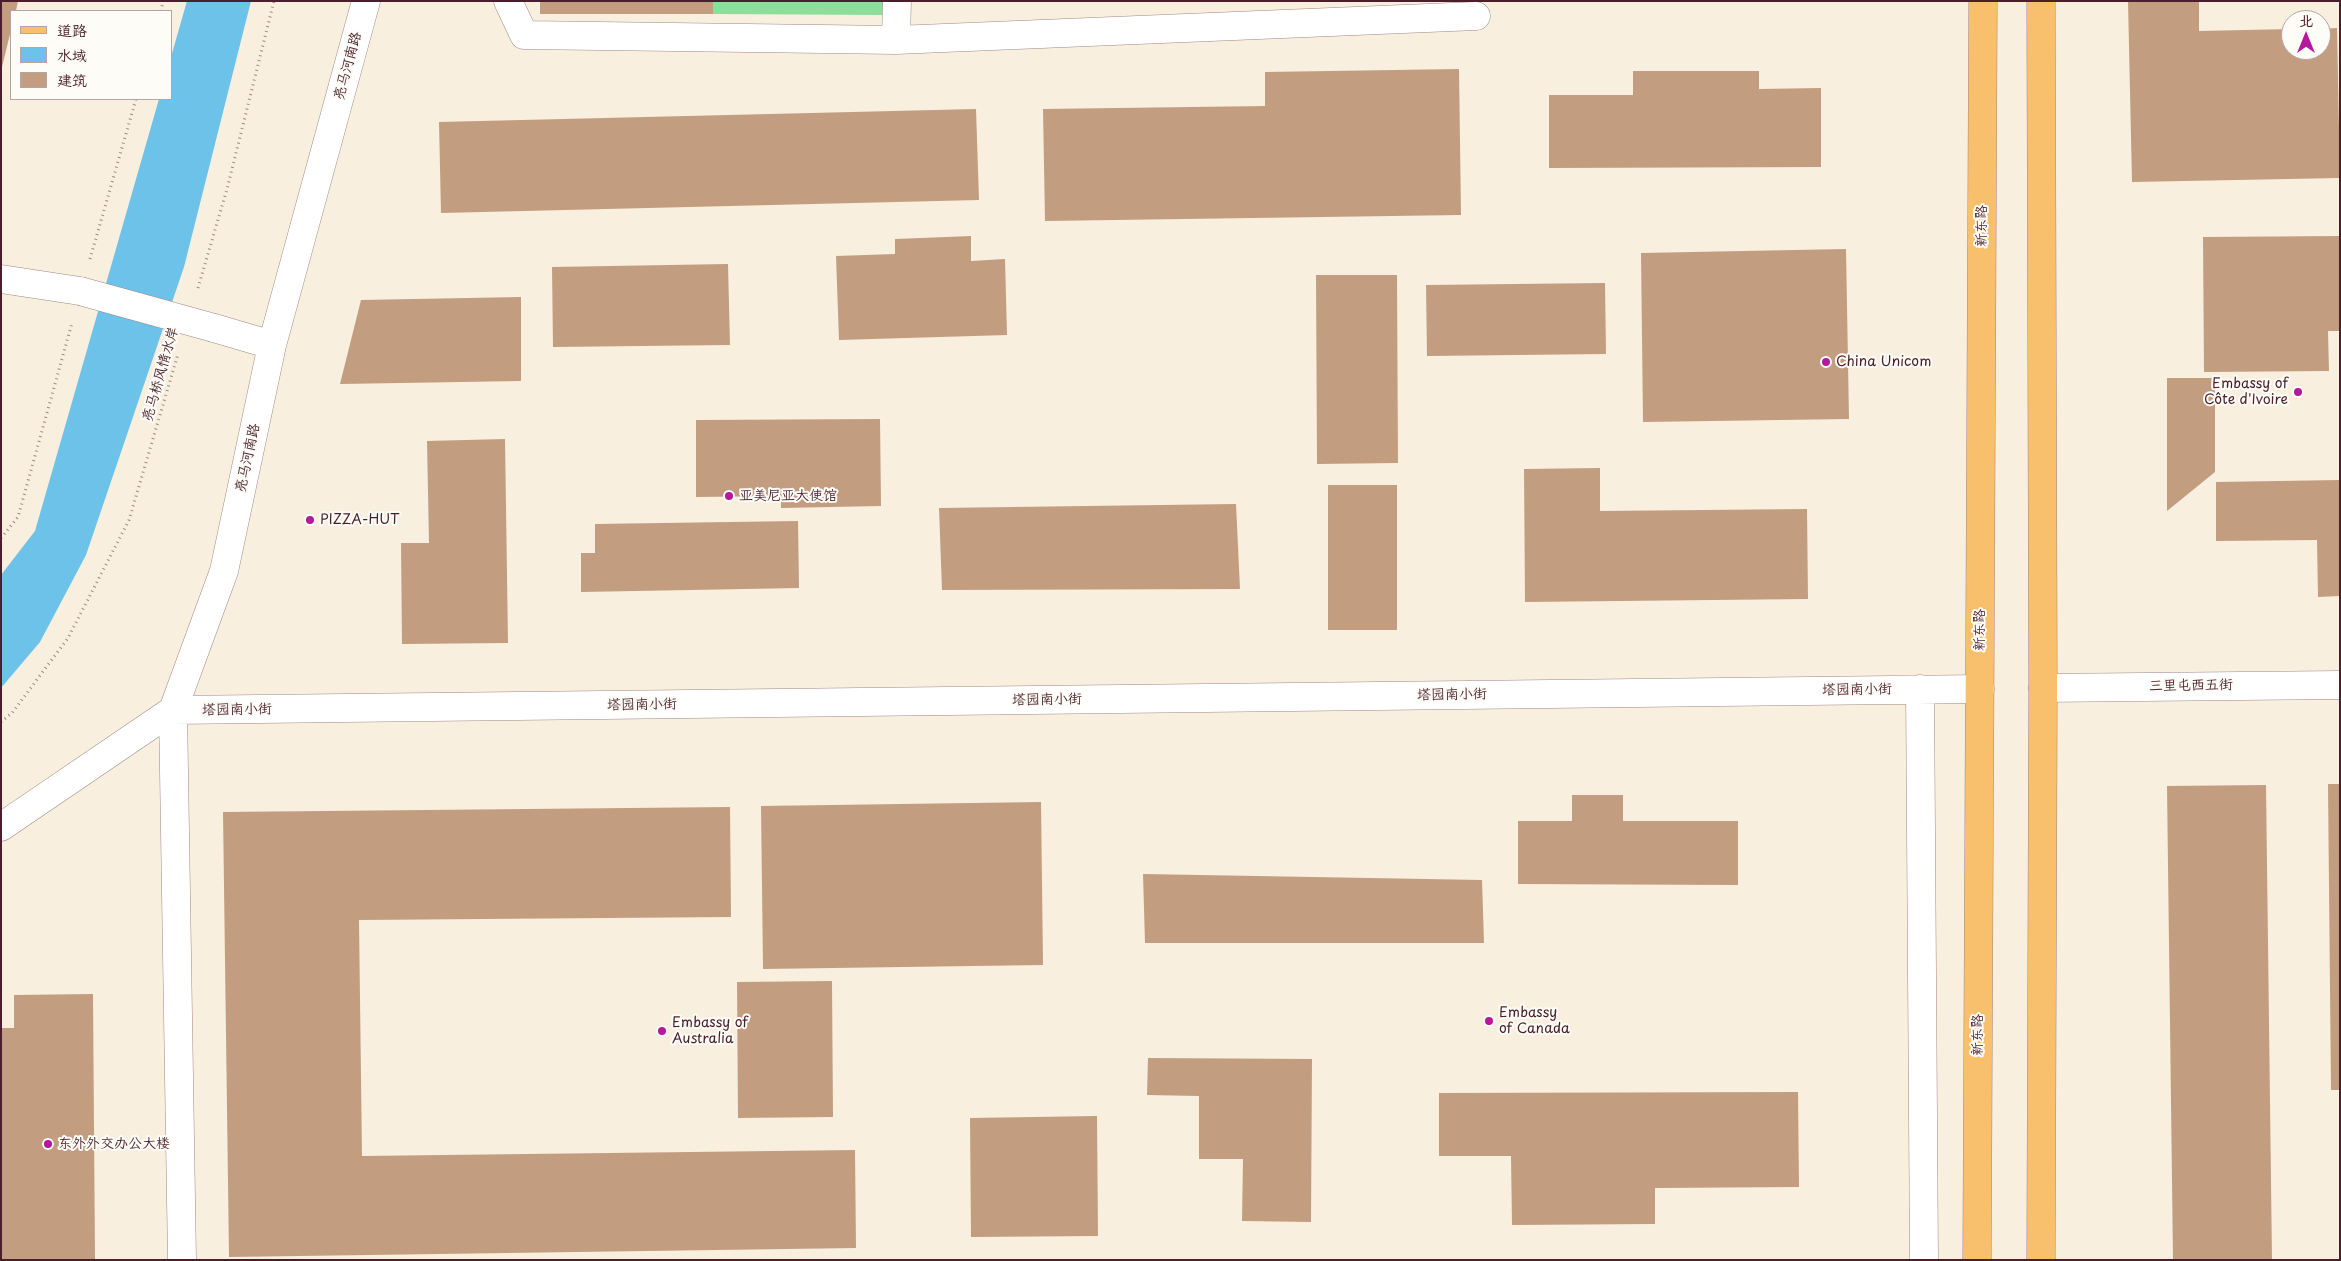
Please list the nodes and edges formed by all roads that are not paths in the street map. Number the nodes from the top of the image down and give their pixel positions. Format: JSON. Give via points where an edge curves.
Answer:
{"nodes":[{"id":1,"x":366,"y":1,"type":"edge"},
{"id":2,"x":508,"y":1,"type":"edge"},
{"id":3,"x":897,"y":1,"type":"edge"},
{"id":4,"x":1984,"y":1,"type":"edge"},
{"id":5,"x":2041,"y":1,"type":"edge"},
{"id":6,"x":1476,"y":16,"type":"dead end"},
{"id":7,"x":896,"y":40,"type":"junction"},
{"id":8,"x":1,"y":279,"type":"edge"},
{"id":9,"x":272,"y":345,"type":"junction"},
{"id":10,"x":2340,"y":685,"type":"edge"},
{"id":11,"x":2043,"y":688,"type":"junction"},
{"id":12,"x":1980,"y":689,"type":"junction"},
{"id":13,"x":1920,"y":690,"type":"junction"},
{"id":14,"x":173,"y":710,"type":"junction"},
{"id":15,"x":1,"y":828,"type":"edge"},
{"id":16,"x":182,"y":1260,"type":"edge"},
{"id":17,"x":1924,"y":1260,"type":"edge"},
{"id":18,"x":1977,"y":1260,"type":"edge"},
{"id":19,"x":2041,"y":1260,"type":"edge"}],
"edges":[{"from":1,"to":9,"type":"street","name":"亮马河南路"},
{"from":2,"to":7,"type":"street","via":[[524,35]]},
{"from":3,"to":7,"type":"street"},
{"from":4,"to":12,"type":"main road","name":"新东路"},
{"from":5,"to":11,"type":"main road"},
{"from":6,"to":7,"type":"street"},
{"from":8,"to":9,"type":"street","bridge":true,"via":[[80,291]]},
{"from":9,"to":14,"type":"street","name":"亮马河南路","via":[[224,571]]},
{"from":10,"to":11,"type":"street","name":"三里屯西五街"},
{"from":11,"to":19,"type":"main road"},
{"from":12,"to":13,"type":"street","name":"塔园南小街"},
{"from":12,"to":18,"type":"main road","name":"新东路"},
{"from":13,"to":14,"type":"street","name":"塔园南小街"},
{"from":13,"to":17,"type":"street"},
{"from":14,"to":15,"type":"street"},
{"from":14,"to":16,"type":"street"}]}
